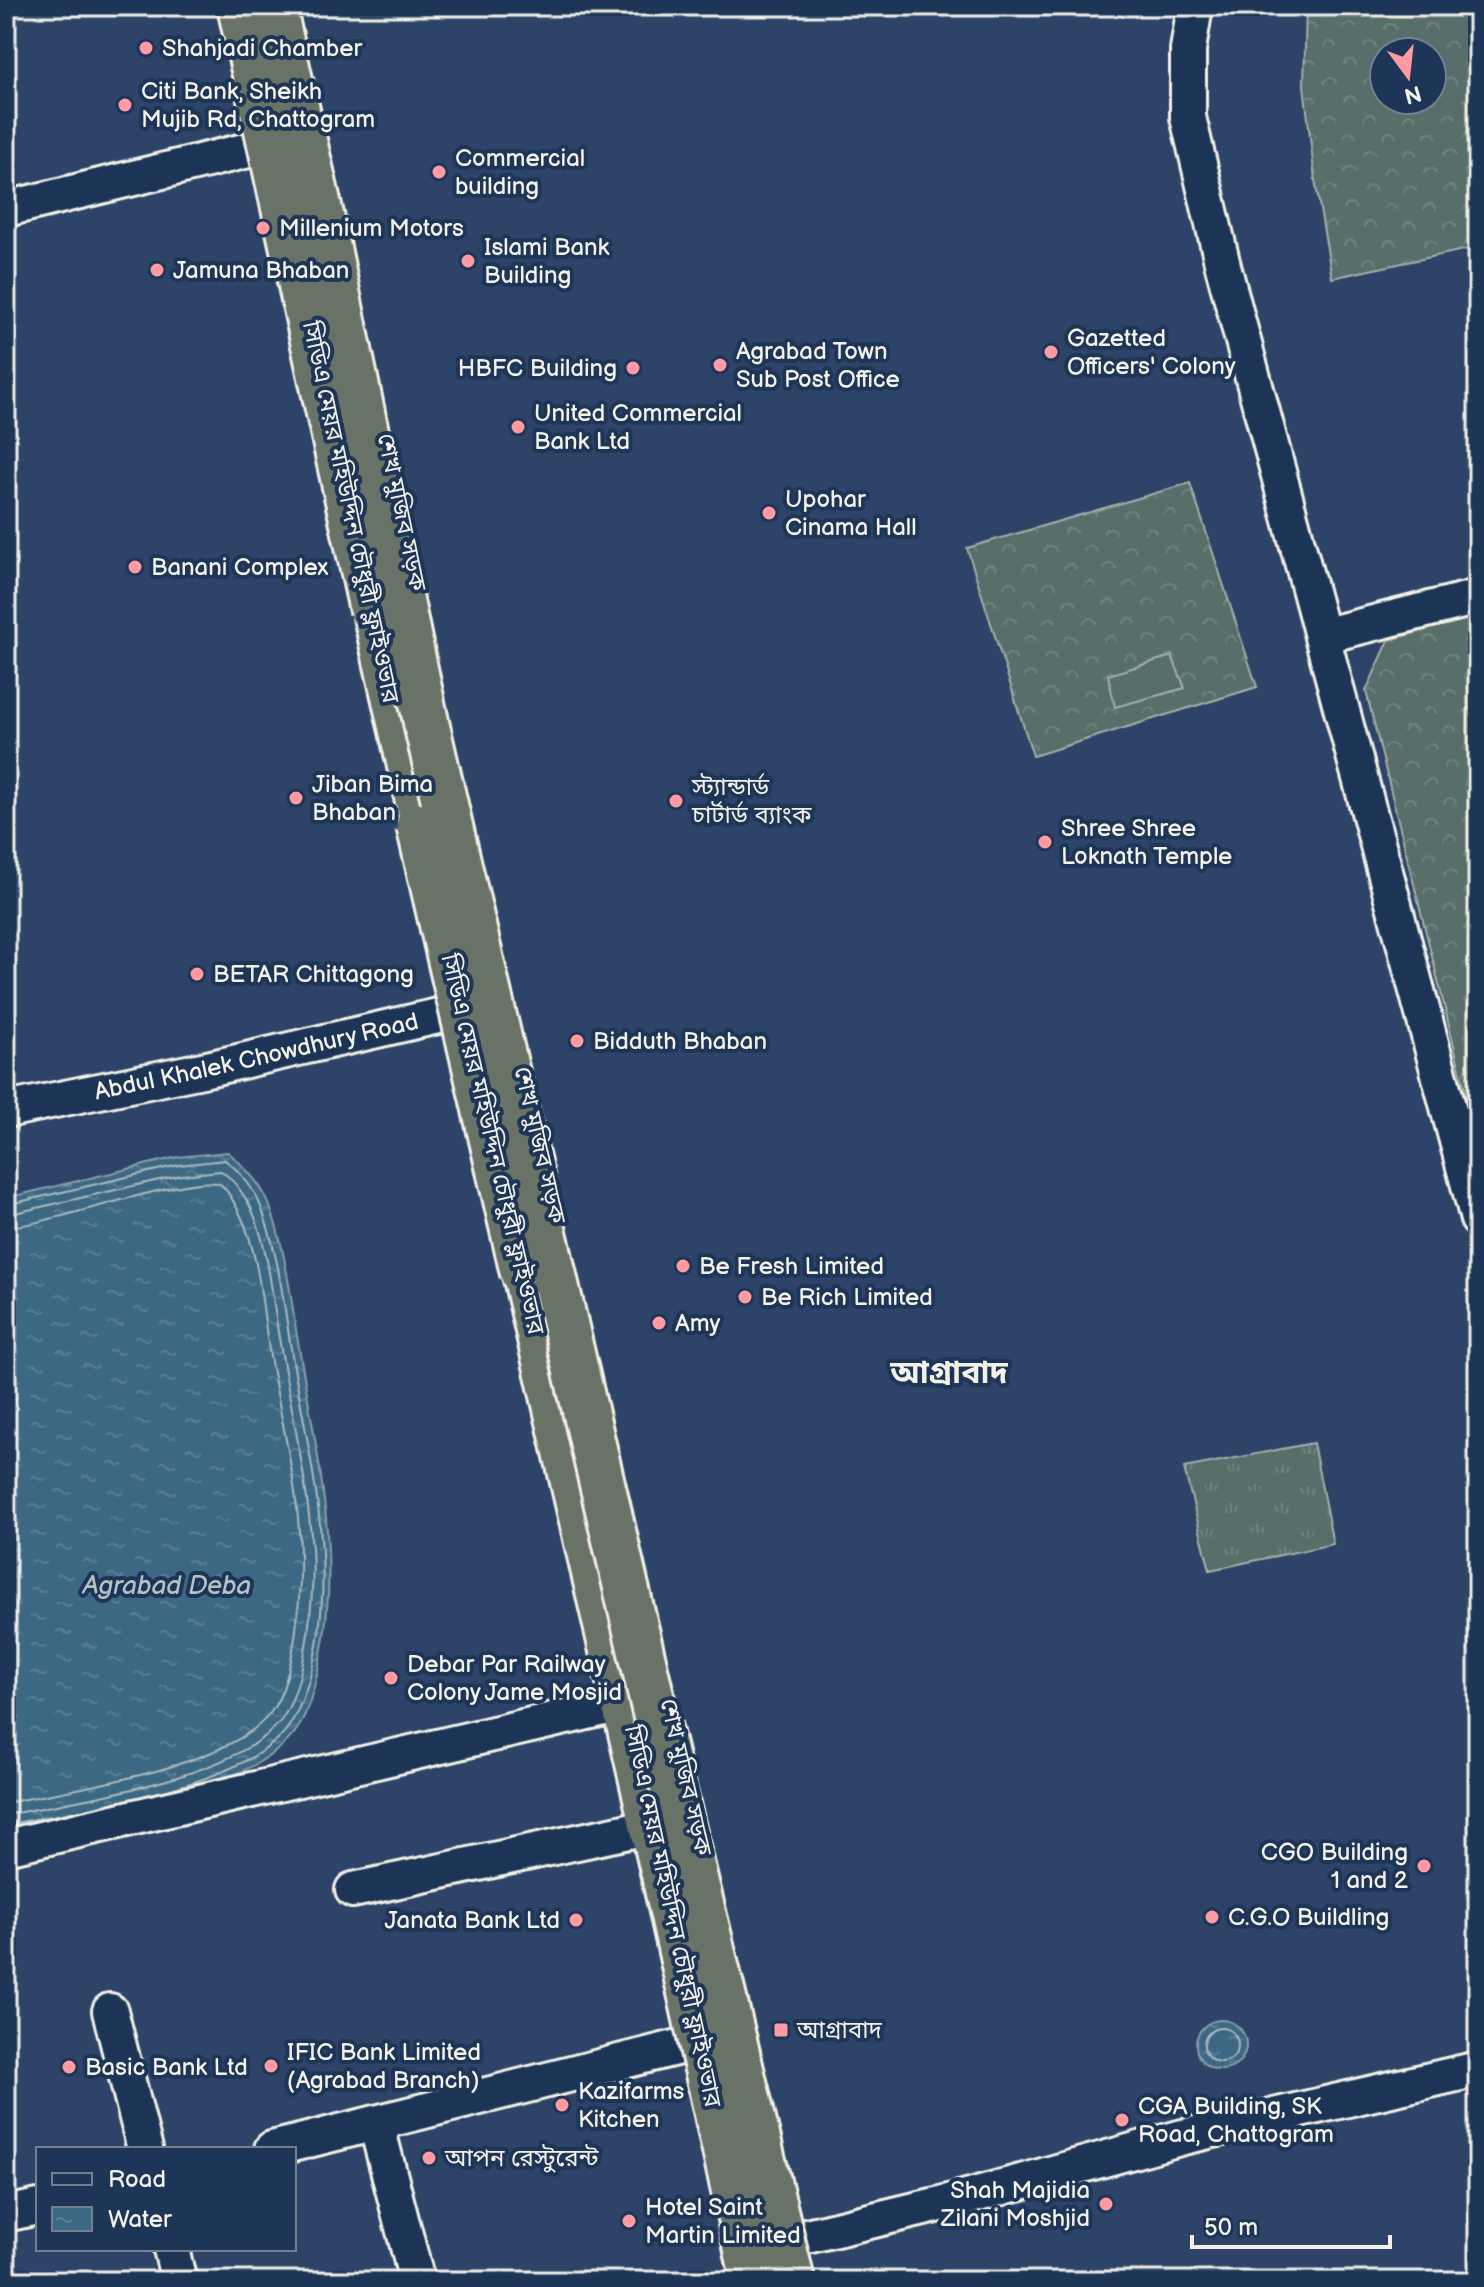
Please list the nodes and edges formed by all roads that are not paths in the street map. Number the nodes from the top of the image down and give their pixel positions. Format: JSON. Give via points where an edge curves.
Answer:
{"nodes":[{"id":1,"x":240,"y":6,"type":"edge"},
{"id":2,"x":246,"y":6,"type":"edge"},
{"id":3,"x":273,"y":6,"type":"edge"},
{"id":4,"x":292,"y":6,"type":"edge"},
{"id":5,"x":1195,"y":6,"type":"edge"},
{"id":6,"x":277,"y":143,"type":"junction"},
{"id":7,"x":6,"y":209,"type":"edge"},
{"id":8,"x":1478,"y":597,"type":"edge"},
{"id":9,"x":1322,"y":636,"type":"junction"},
{"id":10,"x":507,"y":1000,"type":"junction"},
{"id":11,"x":466,"y":1011,"type":"junction"},
{"id":12,"x":6,"y":1110,"type":"edge"},
{"id":13,"x":1478,"y":1219,"type":"edge"},
{"id":14,"x":622,"y":1704,"type":"junction"},
{"id":15,"x":652,"y":1826,"type":"junction"},
{"id":16,"x":6,"y":1847,"type":"edge"},
{"id":17,"x":353,"y":1890,"type":"dead end"},
{"id":18,"x":110,"y":2011,"type":"dead end"},
{"id":19,"x":703,"y":2041,"type":"junction"},
{"id":20,"x":1478,"y":2069,"type":"edge"},
{"id":21,"x":376,"y":2123,"type":"junction"},
{"id":22,"x":144,"y":2147,"type":"edge"},
{"id":23,"x":280,"y":2147,"type":"edge"},
{"id":24,"x":36,"y":2207,"type":"edge"},
{"id":25,"x":6,"y":2214,"type":"edge"},
{"id":26,"x":172,"y":2251,"type":"edge"},
{"id":27,"x":793,"y":2260,"type":"edge"},
{"id":28,"x":179,"y":2281,"type":"edge"},
{"id":29,"x":417,"y":2281,"type":"edge"},
{"id":30,"x":756,"y":2281,"type":"edge"},
{"id":31,"x":804,"y":2281,"type":"edge"}],
"edges":[{"from":1,"to":30,"type":"highway","name":"সিডিএ মেয়র মহিউদ্দিন চৌধুরী ফ্লাইওভার","bridge":true,"via":[[439,919],[615,1651]]},
{"from":2,"to":6,"type":"highway","name":"শেখ মুজিব সড়ক"},
{"from":3,"to":27,"type":"highway","bridge":true,"via":[[430,742],[660,1734]]},
{"from":4,"to":10,"type":"highway","name":"শেখ মুজিব সড়ক"},
{"from":5,"to":9,"type":"street","via":[[1188,50],[1188,117]]},
{"from":6,"to":7,"type":"street"},
{"from":6,"to":11,"type":"highway","name":"শেখ মুজিব সড়ক","via":[[365,567]]},
{"from":8,"to":9,"type":"street"},
{"from":9,"to":13,"type":"street"},
{"from":10,"to":11,"type":"street","name":"Abdul Khalek Chowdhury Road"},
{"from":10,"to":27,"type":"highway","name":"শেখ মুজিব সড়ক"},
{"from":11,"to":12,"type":"street","name":"Abdul Khalek Chowdhury Road"},
{"from":11,"to":14,"type":"highway","name":"শেখ মুজিব সড়ক"},
{"from":14,"to":15,"type":"highway","name":"শেখ মুজিব সড়ক"},
{"from":14,"to":16,"type":"street"},
{"from":15,"to":17,"type":"street"},
{"from":15,"to":19,"type":"highway","name":"শেখ মুজিব সড়ক"},
{"from":18,"to":22,"type":"street"},
{"from":19,"to":21,"type":"street"},
{"from":19,"to":30,"type":"highway","name":"শেখ মুজিব সড়ক"},
{"from":20,"to":27,"type":"street","via":[[1183,2137],[949,2202]]},
{"from":21,"to":23,"type":"street"},
{"from":21,"to":29,"type":"street"},
{"from":24,"to":25,"type":"street"},
{"from":26,"to":28,"type":"street"},
{"from":27,"to":31,"type":"highway","name":"শেখ মুজিব সড়ক"}]}
